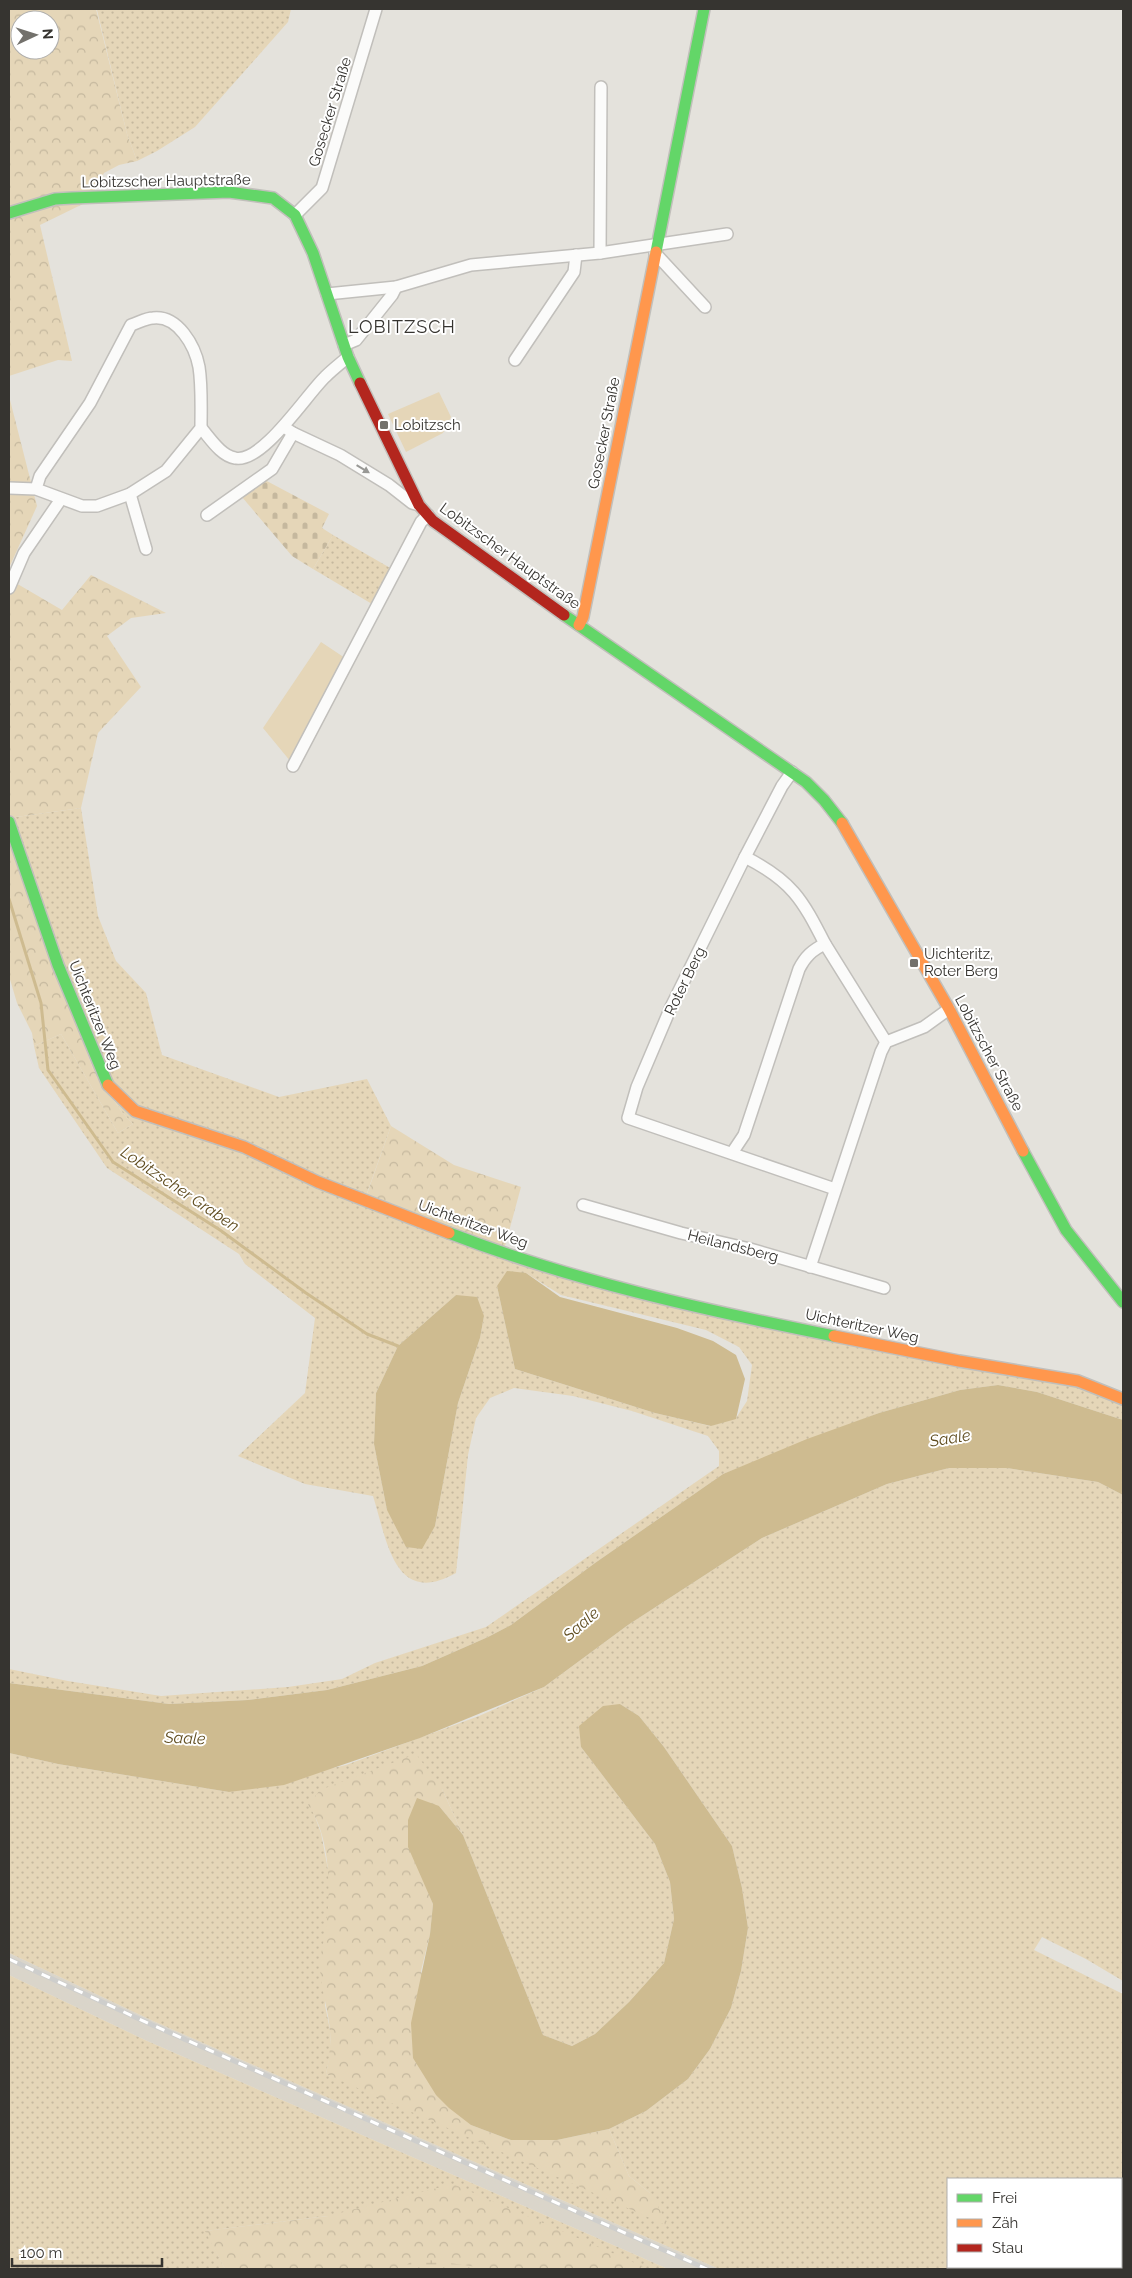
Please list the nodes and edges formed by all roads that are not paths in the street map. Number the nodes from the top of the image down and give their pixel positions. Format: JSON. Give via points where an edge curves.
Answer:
{"nodes":[{"id":1,"x":376,"y":9,"type":"edge"},
{"id":2,"x":704,"y":9,"type":"edge"},
{"id":3,"x":601,"y":87,"type":"dead end"},
{"id":4,"x":9,"y":214,"type":"edge"},
{"id":5,"x":295,"y":215,"type":"junction"},
{"id":6,"x":727,"y":234,"type":"dead end"},
{"id":7,"x":655,"y":250,"type":"junction"},
{"id":8,"x":600,"y":253,"type":"junction"},
{"id":9,"x":576,"y":255,"type":"junction"},
{"id":10,"x":396,"y":287,"type":"junction"},
{"id":11,"x":327,"y":294,"type":"junction"},
{"id":12,"x":705,"y":307,"type":"dead end"},
{"id":13,"x":344,"y":345,"type":"junction"},
{"id":14,"x":348,"y":357,"type":"junction"},
{"id":15,"x":515,"y":360,"type":"dead end"},
{"id":16,"x":201,"y":428,"type":"junction"},
{"id":17,"x":288,"y":430,"type":"junction"},
{"id":18,"x":9,"y":488,"type":"edge"},
{"id":19,"x":36,"y":489,"type":"junction"},
{"id":20,"x":130,"y":494,"type":"junction"},
{"id":21,"x":60,"y":499,"type":"junction"},
{"id":22,"x":419,"y":505,"type":"junction"},
{"id":23,"x":207,"y":515,"type":"dead end"},
{"id":24,"x":431,"y":518,"type":"junction"},
{"id":25,"x":146,"y":549,"type":"dead end"},
{"id":26,"x":9,"y":588,"type":"edge"},
{"id":27,"x":579,"y":625,"type":"junction"},
{"id":28,"x":293,"y":766,"type":"dead end"},
{"id":29,"x":792,"y":772,"type":"junction"},
{"id":30,"x":9,"y":822,"type":"edge"},
{"id":31,"x":746,"y":858,"type":"junction"},
{"id":32,"x":824,"y":944,"type":"junction"},
{"id":33,"x":949,"y":1009,"type":"junction"},
{"id":34,"x":886,"y":1042,"type":"junction"},
{"id":35,"x":732,"y":1153,"type":"junction"},
{"id":36,"x":836,"y":1189,"type":"junction"},
{"id":37,"x":583,"y":1205,"type":"dead end"},
{"id":38,"x":810,"y":1267,"type":"junction"},
{"id":39,"x":884,"y":1288,"type":"dead end"},
{"id":40,"x":1123,"y":1302,"type":"edge"},
{"id":41,"x":1123,"y":1399,"type":"edge"}],
"edges":[{"from":1,"to":5,"type":"street","name":"Gosecker Straße","via":[[322,188]]},
{"from":2,"to":7,"type":"street","name":"Gosecker Straße"},
{"from":3,"to":8,"type":"street"},
{"from":4,"to":5,"type":"street","name":"Lobitzscher Hauptstraße","via":[[72,198],[229,192],[273,198]]},
{"from":5,"to":11,"type":"street","name":"Lobitzscher Hauptstraße"},
{"from":6,"to":7,"type":"street"},
{"from":7,"to":8,"type":"street"},
{"from":7,"to":12,"type":"street"},
{"from":7,"to":27,"type":"street","name":"Gosecker Straße"},
{"from":8,"to":9,"type":"street"},
{"from":9,"to":10,"type":"street","via":[[471,265]]},
{"from":9,"to":15,"type":"street","via":[[574,272]]},
{"from":10,"to":11,"type":"street"},
{"from":10,"to":13,"type":"street","via":[[356,340]]},
{"from":11,"to":13,"type":"street","name":"Lobitzscher Hauptstraße"},
{"from":13,"to":14,"type":"street","name":"Lobitzscher Hauptstraße"},
{"from":14,"to":17,"type":"street","via":[[324,378]]},
{"from":14,"to":22,"type":"street","name":"Lobitzscher Hauptstraße"},
{"from":16,"to":17,"type":"street","via":[[220,450],[235,458],[253,454]]},
{"from":16,"to":19,"type":"street","via":[[199,366],[187,338],[172,322],[152,318],[131,326],[90,404],[40,476]]},
{"from":16,"to":20,"type":"street","via":[[166,471]]},
{"from":17,"to":22,"type":"street","one_way":true,"via":[[340,455]]},
{"from":17,"to":23,"type":"street","via":[[272,469]]},
{"from":18,"to":19,"type":"street"},
{"from":19,"to":21,"type":"street"},
{"from":20,"to":21,"type":"street","via":[[97,506],[82,506]]},
{"from":20,"to":25,"type":"street"},
{"from":21,"to":26,"type":"street","via":[[24,553]]},
{"from":22,"to":24,"type":"street","name":"Lobitzscher Hauptstraße"},
{"from":24,"to":27,"type":"street","name":"Lobitzscher Hauptstraße"},
{"from":24,"to":28,"type":"street","via":[[421,522]]},
{"from":27,"to":29,"type":"street","name":"Lobitzscher Hauptstraße"},
{"from":29,"to":31,"type":"street","via":[[779,791]]},
{"from":29,"to":33,"type":"street","name":"Lobitzscher Straße","via":[[824,800],[840,820]]},
{"from":30,"to":41,"type":"street","name":"Uichteritzer Weg","via":[[58,965],[102,1075],[119,1098],[135,1111],[244,1146],[318,1182],[509,1256],[718,1313],[960,1362],[1078,1381]]},
{"from":31,"to":32,"type":"street","via":[[777,875],[795,891]]},
{"from":31,"to":35,"type":"street","name":"Roter Berg","via":[[672,1007],[637,1087],[628,1118]]},
{"from":32,"to":34,"type":"street"},
{"from":32,"to":35,"type":"street","via":[[804,958],[798,969],[744,1135]]},
{"from":33,"to":34,"type":"street","via":[[924,1027]]},
{"from":33,"to":40,"type":"street","name":"Lobitzscher Straße","via":[[1051,1205],[1066,1230]]},
{"from":34,"to":36,"type":"street"},
{"from":35,"to":36,"type":"street","name":"Roter Berg"},
{"from":36,"to":38,"type":"street"},
{"from":37,"to":38,"type":"street","name":"Heilandsberg"},
{"from":38,"to":39,"type":"street","name":"Heilandsberg"}]}
